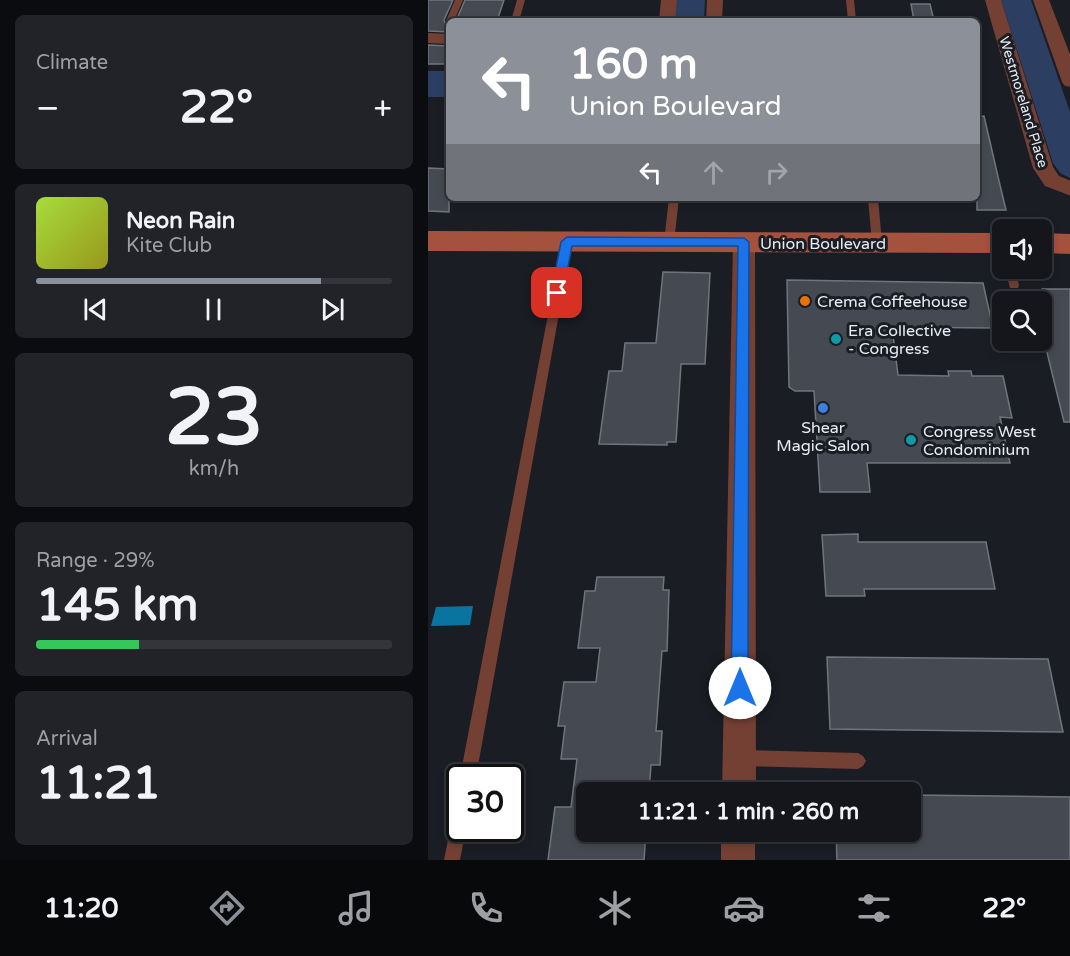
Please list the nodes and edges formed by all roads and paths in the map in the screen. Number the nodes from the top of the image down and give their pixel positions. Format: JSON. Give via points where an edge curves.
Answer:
{"nodes":[{"id":1,"x":459,"y":0,"type":"edge"},
{"id":2,"x":521,"y":0,"type":"edge"},
{"id":3,"x":669,"y":0,"type":"edge"},
{"id":4,"x":715,"y":0,"type":"edge"},
{"id":5,"x":850,"y":0,"type":"edge"},
{"id":6,"x":993,"y":0,"type":"edge"},
{"id":7,"x":1041,"y":0,"type":"edge"},
{"id":8,"x":451,"y":18,"type":"edge"},
{"id":9,"x":516,"y":18,"type":"edge"},
{"id":10,"x":666,"y":18,"type":"edge"},
{"id":11,"x":714,"y":18,"type":"edge"},
{"id":12,"x":852,"y":18,"type":"edge"},
{"id":13,"x":1070,"y":82,"type":"edge"},
{"id":14,"x":1070,"y":189,"type":"edge"},
{"id":15,"x":674,"y":201,"type":"edge"},
{"id":16,"x":873,"y":201,"type":"edge"},
{"id":17,"x":428,"y":241,"type":"edge"},
{"id":18,"x":567,"y":242,"type":"junction"},
{"id":19,"x":669,"y":242,"type":"junction"},
{"id":20,"x":744,"y":242,"type":"junction"},
{"id":21,"x":877,"y":243,"type":"junction"},
{"id":22,"x":992,"y":243,"type":"edge"},
{"id":23,"x":1052,"y":243,"type":"edge"},
{"id":24,"x":1070,"y":244,"type":"edge"},
{"id":25,"x":1013,"y":279,"type":"edge"},
{"id":26,"x":1014,"y":285,"type":"dead end"},
{"id":27,"x":739,"y":758,"type":"junction"},
{"id":28,"x":858,"y":761,"type":"dead end"},
{"id":29,"x":470,"y":764,"type":"edge"},
{"id":30,"x":739,"y":782,"type":"edge"},
{"id":31,"x":456,"y":842,"type":"edge"},
{"id":32,"x":738,"y":842,"type":"edge"},
{"id":33,"x":452,"y":860,"type":"edge"},
{"id":34,"x":738,"y":860,"type":"edge"}],
"edges":[{"from":1,"to":8,"type":"lane"},
{"from":2,"to":9,"type":"lane"},
{"from":3,"to":10,"type":"street"},
{"from":4,"to":11,"type":"street"},
{"from":5,"to":12,"type":"lane"},
{"from":6,"to":14,"type":"street","name":"Westmoreland Place","via":[[1043,168],[1052,181]]},
{"from":7,"to":13,"type":"street"},
{"from":15,"to":19,"type":"lane"},
{"from":16,"to":21,"type":"lane"},
{"from":17,"to":18,"type":"main road","name":"Union Boulevard"},
{"from":18,"to":19,"type":"main road","name":"Union Boulevard"},
{"from":18,"to":29,"type":"lane"},
{"from":19,"to":20,"type":"main road","name":"Union Boulevard"},
{"from":20,"to":21,"type":"main road","name":"Union Boulevard"},
{"from":20,"to":27,"type":"street"},
{"from":21,"to":22,"type":"main road","name":"Union Boulevard"},
{"from":23,"to":24,"type":"main road"},
{"from":25,"to":26,"type":"lane"},
{"from":27,"to":28,"type":"lane"},
{"from":27,"to":30,"type":"street"},
{"from":31,"to":33,"type":"lane"},
{"from":32,"to":34,"type":"street"}]}
